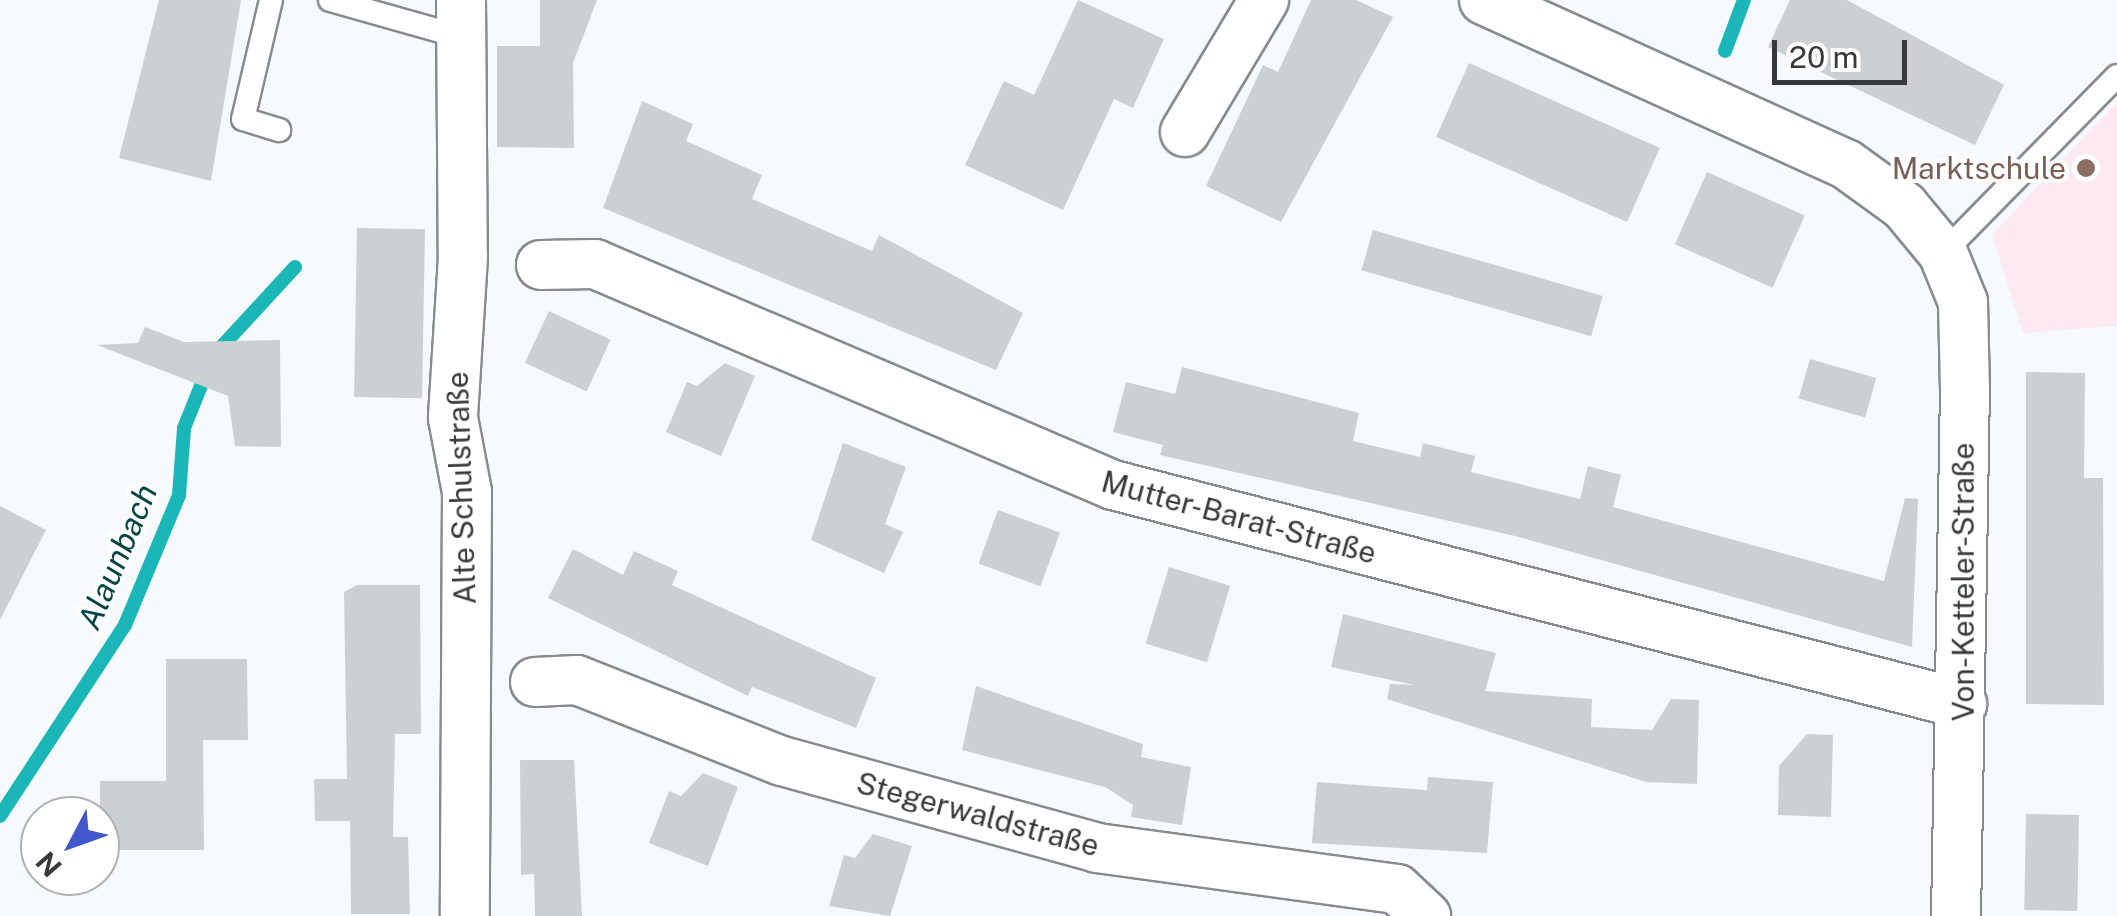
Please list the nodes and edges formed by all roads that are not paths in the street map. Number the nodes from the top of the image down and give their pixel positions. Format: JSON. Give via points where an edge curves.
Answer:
{"nodes":[{"id":1,"x":270,"y":0,"type":"edge"},
{"id":2,"x":330,"y":0,"type":"edge"},
{"id":3,"x":1264,"y":0,"type":"edge"},
{"id":4,"x":1484,"y":0,"type":"edge"},
{"id":5,"x":461,"y":18,"type":"edge"},
{"id":6,"x":2117,"y":76,"type":"edge"},
{"id":7,"x":279,"y":130,"type":"dead end"},
{"id":8,"x":1185,"y":132,"type":"dead end"},
{"id":9,"x":1943,"y":253,"type":"junction"},
{"id":10,"x":541,"y":264,"type":"dead end"},
{"id":11,"x":535,"y":682,"type":"dead end"},
{"id":12,"x":1962,"y":704,"type":"junction"},
{"id":13,"x":465,"y":916,"type":"edge"},
{"id":14,"x":1426,"y":916,"type":"edge"},
{"id":15,"x":1956,"y":916,"type":"edge"}],
"edges":[{"from":1,"to":7,"type":"lane","via":[[243,119]]},
{"from":2,"to":5,"type":"lane"},
{"from":3,"to":8,"type":"street"},
{"from":4,"to":9,"type":"street","name":"Von-Ketteler-Straße","via":[[1846,164],[1904,206]]},
{"from":5,"to":13,"type":"street","name":"Alte Schulstraße","via":[[453,418],[467,492]]},
{"from":6,"to":9,"type":"lane"},
{"from":9,"to":12,"type":"street","name":"Von-Ketteler-Straße","via":[[1963,302]]},
{"from":10,"to":12,"type":"street","name":"Mutter-Barat-Straße","via":[[595,264],[1113,485]]},
{"from":11,"to":14,"type":"street","name":"Stegerwaldstraße","via":[[577,680],[782,761],[1097,848],[1397,889]]},
{"from":12,"to":15,"type":"street","name":"Von-Ketteler-Straße"}]}
